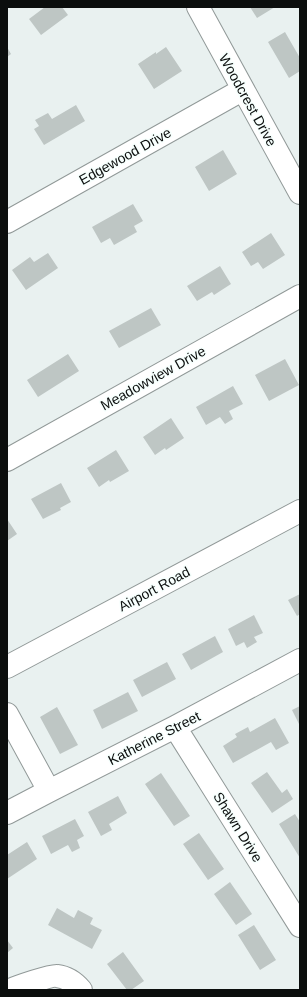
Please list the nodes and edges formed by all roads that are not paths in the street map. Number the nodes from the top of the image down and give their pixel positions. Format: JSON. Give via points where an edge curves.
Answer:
{"nodes":[{"id":1,"x":198,"y":7,"type":"edge"},
{"id":2,"x":242,"y":90,"type":"junction"},
{"id":3,"x":300,"y":193,"type":"edge"},
{"id":4,"x":7,"y":222,"type":"edge"},
{"id":5,"x":300,"y":296,"type":"edge"},
{"id":6,"x":7,"y":460,"type":"edge"},
{"id":7,"x":300,"y":511,"type":"edge"},
{"id":8,"x":300,"y":660,"type":"edge"},
{"id":9,"x":7,"y":667,"type":"edge"},
{"id":10,"x":7,"y":714,"type":"edge"},
{"id":11,"x":175,"y":727,"type":"junction"},
{"id":12,"x":49,"y":790,"type":"junction"},
{"id":13,"x":7,"y":813,"type":"edge"},
{"id":14,"x":300,"y":926,"type":"edge"},
{"id":15,"x":10,"y":990,"type":"edge"},
{"id":16,"x":81,"y":990,"type":"edge"}],
"edges":[{"from":1,"to":2,"type":"main road","name":"Woodcrest Drive"},
{"from":2,"to":3,"type":"main road","name":"Woodcrest Drive"},
{"from":2,"to":4,"type":"main road","name":"Edgewood Drive"},
{"from":5,"to":6,"type":"main road","name":"Meadowview Drive"},
{"from":7,"to":9,"type":"main road","name":"Airport Road"},
{"from":8,"to":11,"type":"main road","name":"Katherine Street"},
{"from":10,"to":12,"type":"main road"},
{"from":11,"to":12,"type":"main road","name":"Katherine Street"},
{"from":11,"to":14,"type":"main road","name":"Shawn Drive"},
{"from":12,"to":13,"type":"main road","name":"Katherine Street"},
{"from":15,"to":16,"type":"main road","via":[[56,976],[74,982]]}]}
